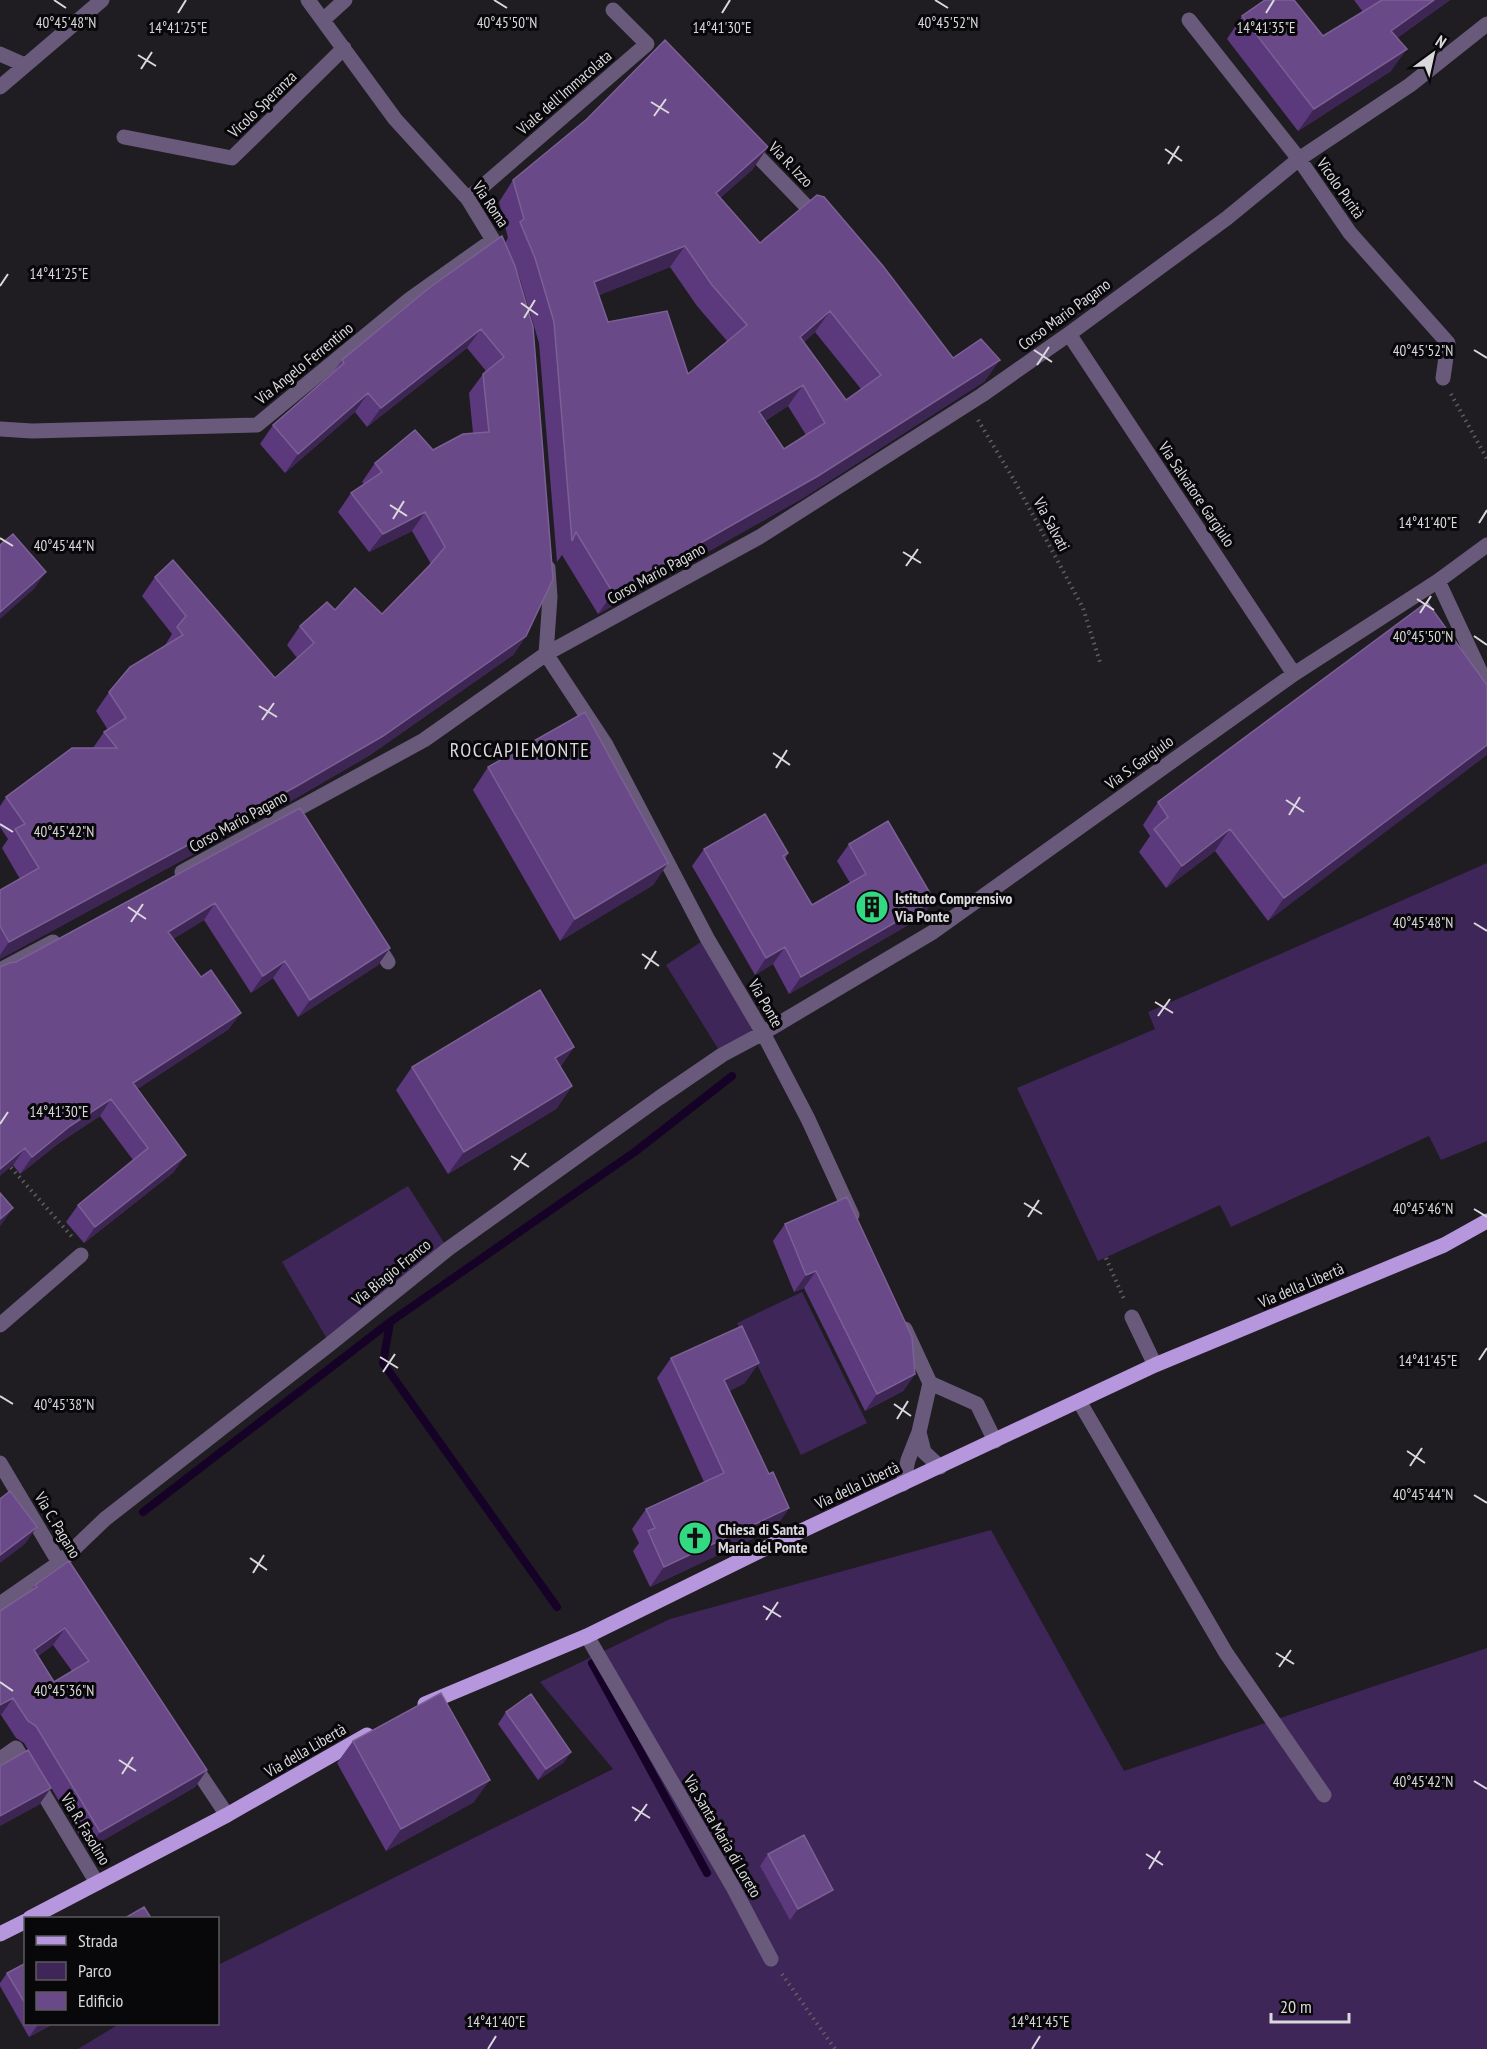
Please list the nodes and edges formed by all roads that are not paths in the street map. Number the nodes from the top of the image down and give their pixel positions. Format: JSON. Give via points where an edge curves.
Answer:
{"nodes":[{"id":1,"x":102,"y":0,"type":"edge"},
{"id":2,"x":308,"y":0,"type":"edge"},
{"id":3,"x":345,"y":0,"type":"edge"},
{"id":4,"x":613,"y":10,"type":"dead end"},
{"id":5,"x":323,"y":20,"type":"junction"},
{"id":6,"x":1190,"y":20,"type":"dead end"},
{"id":7,"x":1487,"y":24,"type":"edge"},
{"id":8,"x":344,"y":48,"type":"junction"},
{"id":9,"x":0,"y":54,"type":"edge"},
{"id":10,"x":25,"y":65,"type":"junction"},
{"id":11,"x":0,"y":87,"type":"edge"},
{"id":12,"x":736,"y":134,"type":"edge"},
{"id":13,"x":124,"y":137,"type":"dead end"},
{"id":14,"x":1299,"y":159,"type":"junction"},
{"id":15,"x":468,"y":199,"type":"junction"},
{"id":16,"x":809,"y":209,"type":"edge"},
{"id":17,"x":493,"y":240,"type":"junction"},
{"id":18,"x":506,"y":272,"type":"edge"},
{"id":19,"x":1069,"y":334,"type":"junction"},
{"id":20,"x":1443,"y":378,"type":"road end"},
{"id":21,"x":0,"y":429,"type":"edge"},
{"id":22,"x":1487,"y":545,"type":"edge"},
{"id":23,"x":547,"y":550,"type":"edge"},
{"id":24,"x":1438,"y":581,"type":"junction"},
{"id":25,"x":546,"y":654,"type":"junction"},
{"id":26,"x":1294,"y":674,"type":"junction"},
{"id":27,"x":1487,"y":686,"type":"edge"},
{"id":28,"x":172,"y":878,"type":"edge"},
{"id":29,"x":364,"y":924,"type":"edge"},
{"id":30,"x":71,"y":932,"type":"edge"},
{"id":31,"x":388,"y":963,"type":"edge"},
{"id":32,"x":0,"y":970,"type":"edge"},
{"id":33,"x":763,"y":1033,"type":"junction"},
{"id":34,"x":1487,"y":1221,"type":"edge"},
{"id":35,"x":857,"y":1224,"type":"edge"},
{"id":36,"x":81,"y":1255,"type":"road end"},
{"id":37,"x":1132,"y":1317,"type":"road end"},
{"id":38,"x":901,"y":1320,"type":"edge"},
{"id":39,"x":0,"y":1325,"type":"edge"},
{"id":40,"x":1155,"y":1365,"type":"junction"},
{"id":41,"x":930,"y":1383,"type":"junction"},
{"id":42,"x":1079,"y":1401,"type":"junction"},
{"id":43,"x":919,"y":1432,"type":"junction"},
{"id":44,"x":995,"y":1441,"type":"junction"},
{"id":45,"x":0,"y":1463,"type":"edge"},
{"id":46,"x":940,"y":1467,"type":"junction"},
{"id":47,"x":903,"y":1484,"type":"junction"},
{"id":48,"x":59,"y":1563,"type":"junction"},
{"id":49,"x":72,"y":1582,"type":"edge"},
{"id":50,"x":0,"y":1605,"type":"edge"},
{"id":51,"x":586,"y":1636,"type":"junction"},
{"id":52,"x":414,"y":1709,"type":"edge"},
{"id":53,"x":382,"y":1726,"type":"edge"},
{"id":54,"x":182,"y":1747,"type":"edge"},
{"id":55,"x":0,"y":1759,"type":"edge"},
{"id":56,"x":1324,"y":1795,"type":"dead end"},
{"id":57,"x":227,"y":1815,"type":"junction"},
{"id":58,"x":97,"y":1882,"type":"junction"},
{"id":59,"x":32,"y":1917,"type":"edge"},
{"id":60,"x":24,"y":1922,"type":"edge"},
{"id":61,"x":0,"y":1935,"type":"edge"},
{"id":62,"x":771,"y":1959,"type":"road end"}],
"edges":[{"from":1,"to":10,"type":"street"},
{"from":2,"to":5,"type":"street","name":"Via Roma"},
{"from":3,"to":5,"type":"street"},
{"from":4,"to":15,"type":"street","name":"Viale dell'Immacolata","via":[[651,48]]},
{"from":5,"to":8,"type":"street","name":"Via Roma"},
{"from":6,"to":14,"type":"street","name":"Vicolo Purità"},
{"from":7,"to":14,"type":"street","name":"Corso Mario Pagano","via":[[1410,85]]},
{"from":8,"to":13,"type":"street","name":"Vicolo Speranza","via":[[232,158]]},
{"from":8,"to":15,"type":"street","name":"Via Roma","via":[[395,119]]},
{"from":9,"to":10,"type":"street"},
{"from":10,"to":11,"type":"street"},
{"from":12,"to":16,"type":"street","name":"Via R. Izzo"},
{"from":14,"to":19,"type":"street","name":"Corso Mario Pagano","via":[[1227,218]]},
{"from":14,"to":20,"type":"street","name":"Vicolo Purità","via":[[1350,233],[1448,343]]},
{"from":15,"to":17,"type":"street","name":"Via Roma"},
{"from":17,"to":18,"type":"street","name":"Via Roma"},
{"from":17,"to":21,"type":"street","name":"Via Angelo Ferrentino","via":[[410,299],[257,425]]},
{"from":19,"to":25,"type":"street","name":"Corso Mario Pagano","via":[[761,536]]},
{"from":19,"to":26,"type":"street","name":"Via Salvatore Gargiulo"},
{"from":22,"to":24,"type":"street","name":"Via S. Gargiulo"},
{"from":23,"to":25,"type":"street","via":[[550,597]]},
{"from":24,"to":26,"type":"street","name":"Via S. Gargiulo"},
{"from":24,"to":27,"type":"street"},
{"from":25,"to":28,"type":"street","name":"Corso Mario Pagano","via":[[424,740],[295,817]]},
{"from":25,"to":33,"type":"street","name":"Via Ponte","via":[[606,745],[707,938]]},
{"from":26,"to":33,"type":"street","name":"Via S. Gargiulo","via":[[933,932]]},
{"from":29,"to":31,"type":"street"},
{"from":30,"to":32,"type":"street"},
{"from":33,"to":35,"type":"street","name":"Via Ponte"},
{"from":33,"to":48,"type":"street","name":"Via Biagio Franco","via":[[722,1055],[659,1098],[448,1249],[105,1519]]},
{"from":34,"to":40,"type":"main road","name":"Via della Libertà","via":[[1444,1245]]},
{"from":36,"to":39,"type":"street"},
{"from":37,"to":40,"type":"street"},
{"from":38,"to":41,"type":"street"},
{"from":40,"to":42,"type":"main road","name":"Via della Libertà"},
{"from":41,"to":43,"type":"street"},
{"from":41,"to":44,"type":"street","via":[[977,1404]]},
{"from":42,"to":44,"type":"main road","name":"Via della Libertà"},
{"from":42,"to":56,"type":"street","via":[[1226,1653]]},
{"from":43,"to":46,"type":"street","via":[[924,1452]]},
{"from":43,"to":47,"type":"street"},
{"from":44,"to":46,"type":"main road","name":"Via della Libertà"},
{"from":45,"to":48,"type":"street","name":"Via C. Pagano"},
{"from":46,"to":47,"type":"main road","name":"Via della Libertà"},
{"from":47,"to":51,"type":"main road","name":"Via della Libertà"},
{"from":48,"to":49,"type":"street","name":"Via C. Pagano"},
{"from":48,"to":50,"type":"street","name":"Via Biagio Franco"},
{"from":51,"to":52,"type":"main road","name":"Via della Libertà"},
{"from":51,"to":62,"type":"street","name":"Via Santa Maria di Loreto"},
{"from":53,"to":57,"type":"main road","name":"Via della Libertà"},
{"from":54,"to":57,"type":"street"},
{"from":55,"to":58,"type":"street","name":"Via R. Fasolino","via":[[16,1748]]},
{"from":57,"to":58,"type":"main road","name":"Via della Libertà"},
{"from":58,"to":59,"type":"main road","name":"Via della Libertà"},
{"from":60,"to":61,"type":"main road"}]}
